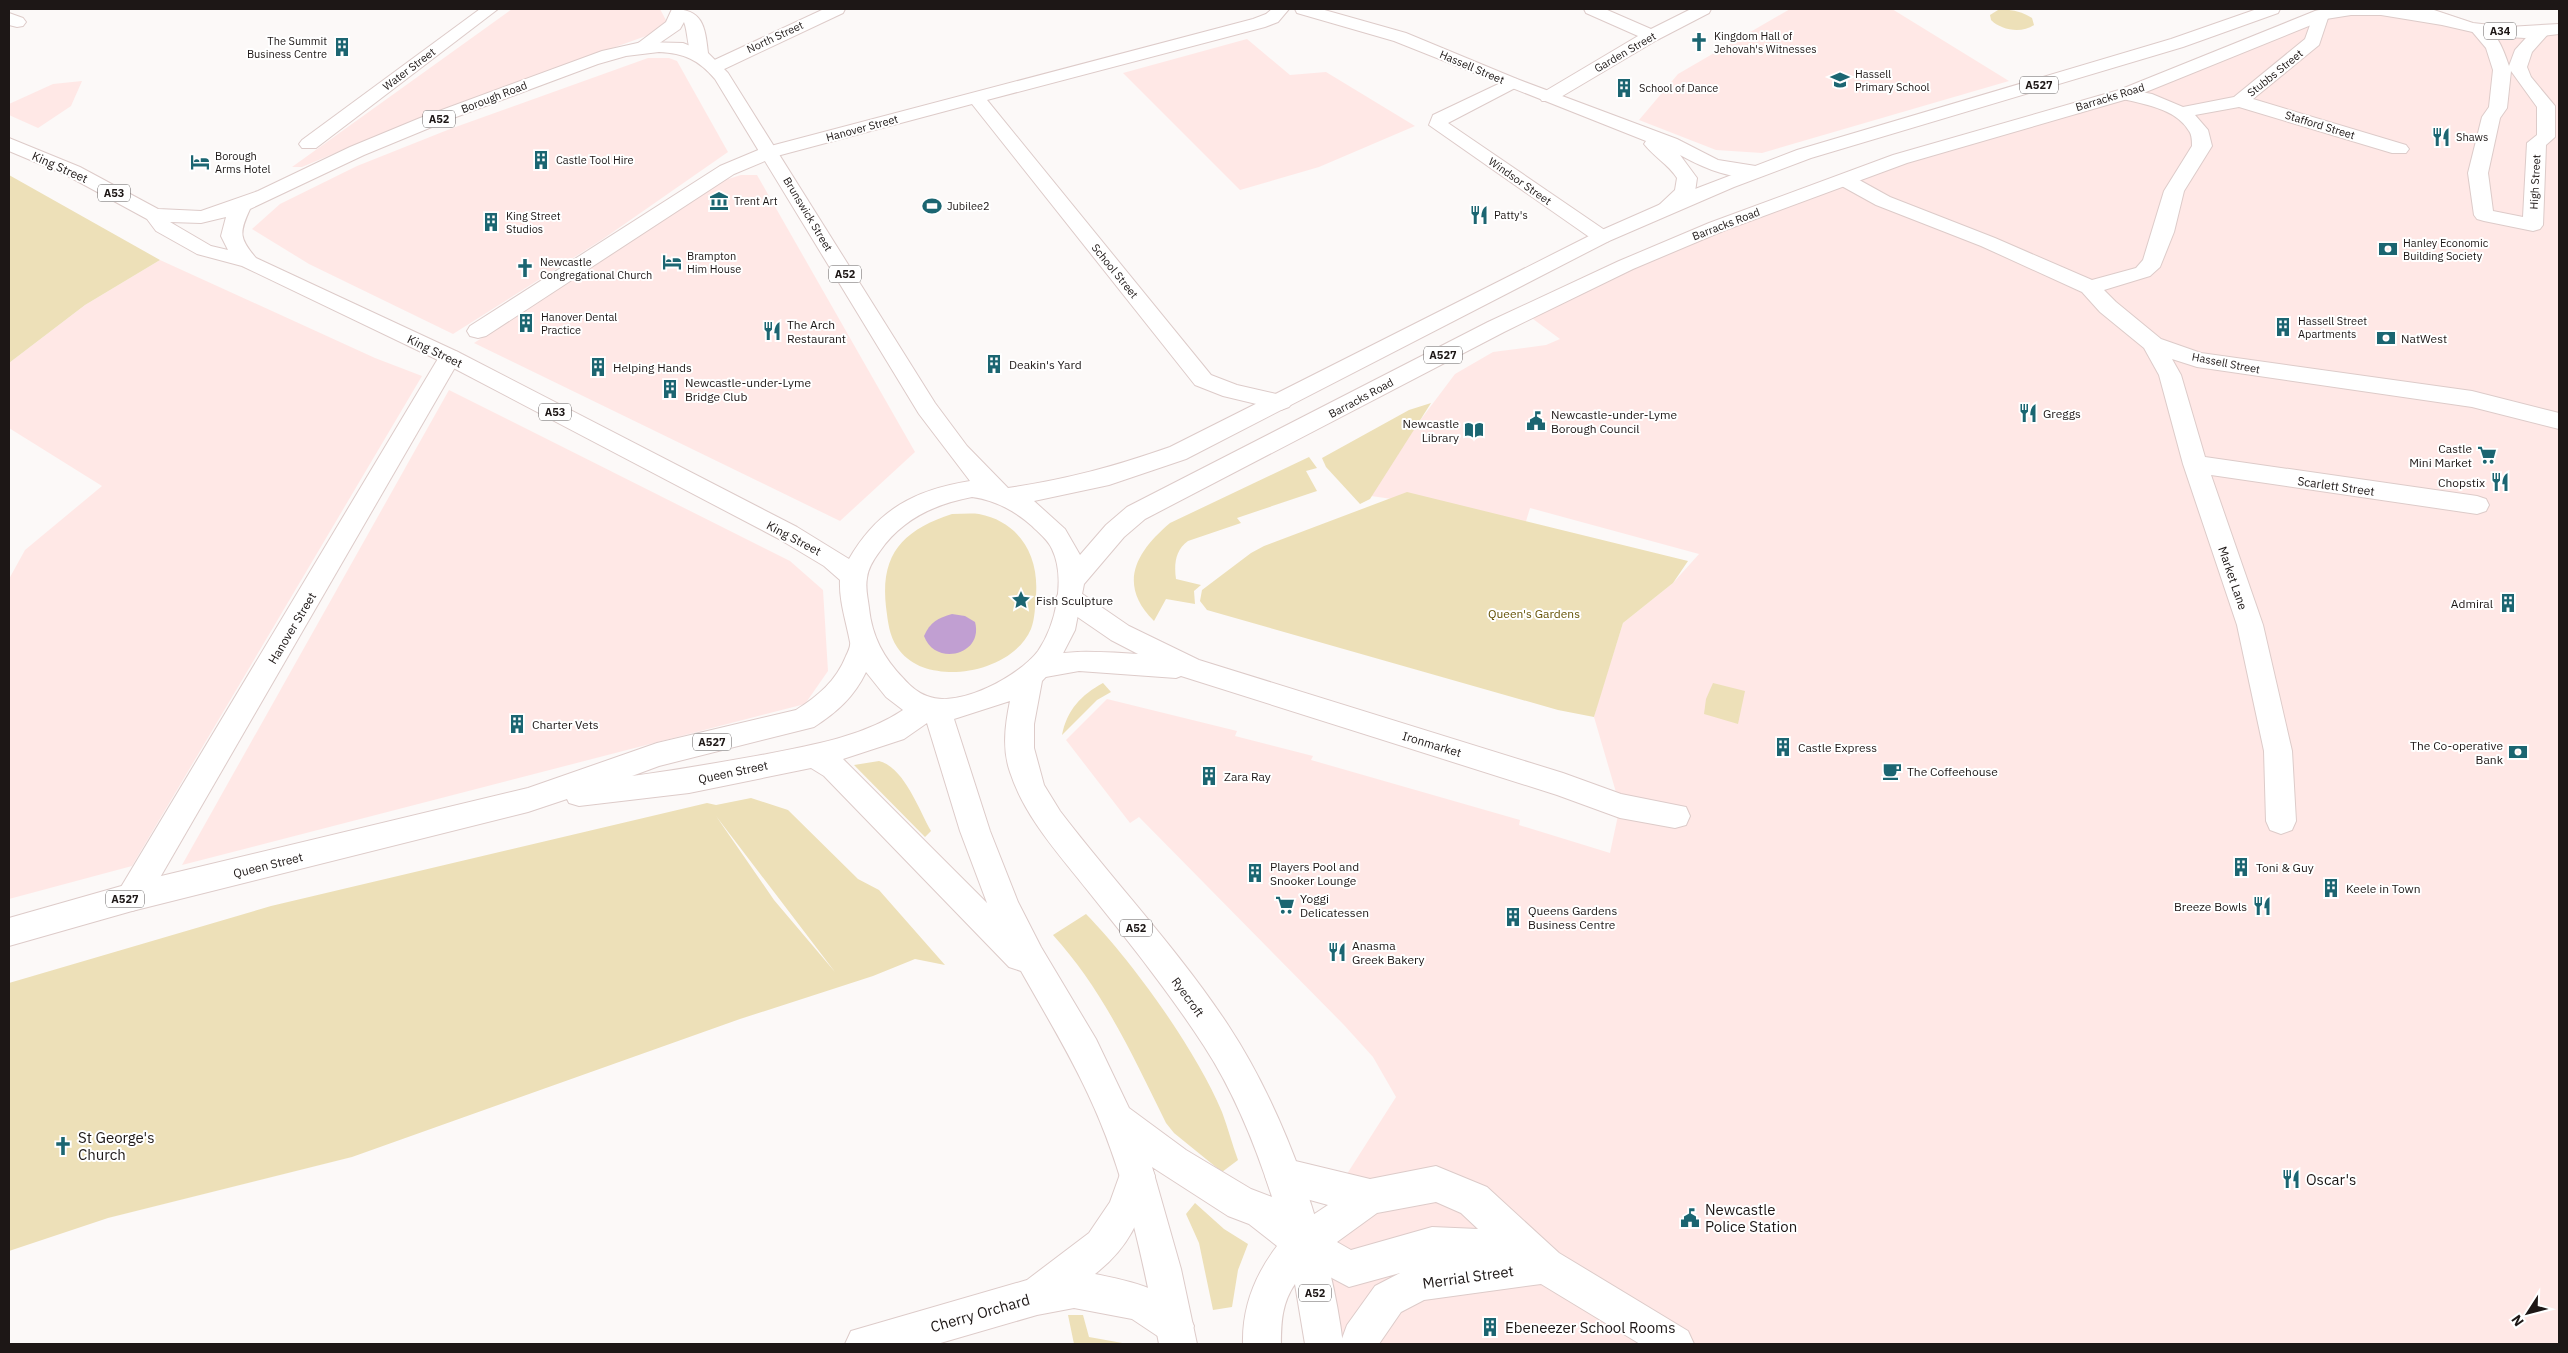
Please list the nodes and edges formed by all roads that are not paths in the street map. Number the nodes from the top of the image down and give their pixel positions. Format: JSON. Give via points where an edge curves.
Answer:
{"nodes":[{"id":1,"x":490,"y":9,"type":"edge"},
{"id":2,"x":836,"y":9,"type":"edge"},
{"id":3,"x":1281,"y":9,"type":"edge"},
{"id":4,"x":1303,"y":9,"type":"edge"},
{"id":5,"x":1592,"y":9,"type":"edge"},
{"id":6,"x":1703,"y":9,"type":"edge"},
{"id":7,"x":2272,"y":9,"type":"edge"},
{"id":8,"x":2415,"y":9,"type":"edge"},
{"id":9,"x":678,"y":10,"type":"edge"},
{"id":10,"x":2321,"y":15,"type":"junction"},
{"id":11,"x":2441,"y":20,"type":"junction"},
{"id":12,"x":2479,"y":29,"type":"junction"},
{"id":13,"x":2559,"y":29,"type":"edge"},
{"id":14,"x":2540,"y":33,"type":"junction"},
{"id":15,"x":1651,"y":36,"type":"junction"},
{"id":16,"x":642,"y":47,"type":"junction"},
{"id":17,"x":707,"y":60,"type":"junction"},
{"id":18,"x":1511,"y":83,"type":"junction"},
{"id":19,"x":2125,"y":94,"type":"junction"},
{"id":20,"x":1548,"y":97,"type":"junction"},
{"id":21,"x":976,"y":98,"type":"junction"},
{"id":22,"x":2240,"y":101,"type":"junction"},
{"id":23,"x":2552,"y":107,"type":"edge"},
{"id":24,"x":2180,"y":113,"type":"junction"},
{"id":25,"x":329,"y":128,"type":"junction"},
{"id":26,"x":355,"y":133,"type":"dead end"},
{"id":27,"x":1639,"y":134,"type":"junction"},
{"id":28,"x":9,"y":144,"type":"edge"},
{"id":29,"x":309,"y":144,"type":"dead end"},
{"id":30,"x":2399,"y":149,"type":"dead end"},
{"id":31,"x":770,"y":152,"type":"junction"},
{"id":32,"x":1804,"y":154,"type":"junction"},
{"id":33,"x":1755,"y":171,"type":"junction"},
{"id":34,"x":1846,"y":180,"type":"junction"},
{"id":35,"x":242,"y":206,"type":"junction"},
{"id":36,"x":1668,"y":206,"type":"junction"},
{"id":37,"x":154,"y":215,"type":"junction"},
{"id":38,"x":1602,"y":237,"type":"junction"},
{"id":39,"x":249,"y":262,"type":"junction"},
{"id":40,"x":2090,"y":287,"type":"junction"},
{"id":41,"x":478,"y":331,"type":"dead end"},
{"id":42,"x":2153,"y":344,"type":"junction"},
{"id":43,"x":450,"y":357,"type":"junction"},
{"id":44,"x":1281,"y":402,"type":"junction"},
{"id":45,"x":2559,"y":421,"type":"edge"},
{"id":46,"x":2196,"y":464,"type":"junction"},
{"id":47,"x":1001,"y":495,"type":"junction"},
{"id":48,"x":2477,"y":505,"type":"dead end"},
{"id":49,"x":854,"y":577,"type":"junction"},
{"id":50,"x":1070,"y":590,"type":"junction"},
{"id":51,"x":864,"y":645,"type":"junction"},
{"id":52,"x":1190,"y":668,"type":"junction"},
{"id":53,"x":1035,"y":671,"type":"junction"},
{"id":54,"x":933,"y":709,"type":"junction"},
{"id":55,"x":815,"y":756,"type":"junction"},
{"id":56,"x":528,"y":800,"type":"junction"},
{"id":57,"x":1675,"y":816,"type":"dead end"},
{"id":58,"x":2281,"y":821,"type":"dead end"},
{"id":59,"x":132,"y":897,"type":"junction"},
{"id":60,"x":9,"y":932,"type":"edge"},
{"id":61,"x":1048,"y":985,"type":"junction"},
{"id":62,"x":1115,"y":1119,"type":"junction"},
{"id":63,"x":1137,"y":1176,"type":"junction"},
{"id":64,"x":1284,"y":1176,"type":"junction"},
{"id":65,"x":1370,"y":1197,"type":"junction"},
{"id":66,"x":1303,"y":1243,"type":"junction"},
{"id":67,"x":1546,"y":1266,"type":"junction"},
{"id":68,"x":1037,"y":1296,"type":"junction"},
{"id":69,"x":1177,"y":1335,"type":"edge"},
{"id":70,"x":864,"y":1344,"type":"edge"},
{"id":71,"x":1262,"y":1344,"type":"edge"},
{"id":72,"x":1324,"y":1344,"type":"edge"},
{"id":73,"x":1359,"y":1344,"type":"edge"},
{"id":74,"x":1675,"y":1344,"type":"edge"}],
"edges":[{"from":1,"to":25,"type":"main road","name":"Water Street"},
{"from":2,"to":17,"type":"main road","name":"North Street"},
{"from":3,"to":21,"type":"main road","name":"Hanover Street","via":[[1272,18],[1259,23]]},
{"from":4,"to":18,"type":"main road","name":"Hassell Street","via":[[1400,37]]},
{"from":5,"to":15,"type":"main road"},
{"from":6,"to":15,"type":"main road","name":"Garden Street"},
{"from":7,"to":32,"type":"main road","number":"A527","via":[[2177,44]]},
{"from":8,"to":11,"type":"main road","number":"A34"},
{"from":9,"to":16,"type":"main road","name":"Borough Road","number":"A52","via":[[674,25]]},
{"from":9,"to":17,"type":"main road","name":"Borough Road","number":"A52","via":[[691,18]]},
{"from":10,"to":11,"type":"main road","name":"Barracks Road","number":"A527","via":[[2338,11],[2385,10]]},
{"from":10,"to":19,"type":"main road","name":"Barracks Road","number":"A527"},
{"from":10,"to":22,"type":"main road","name":"Stubbs Street","via":[[2313,42]]},
{"from":11,"to":12,"type":"main road","number":"A34"},
{"from":12,"to":14,"type":"main road","number":"A34"},
{"from":12,"to":23,"type":"main road","name":"High Street","via":[[2494,47],[2502,70],[2498,108],[2491,117],[2478,173],[2484,214],[2533,225],[2537,143],[2546,136]]},
{"from":13,"to":14,"type":"main road","number":"A34"},
{"from":14,"to":23,"type":"main road","name":"High Street","via":[[2524,50],[2518,67],[2527,83]]},
{"from":15,"to":20,"type":"main road","name":"Garden Street"},
{"from":16,"to":17,"type":"main road","name":"Borough Road","number":"A52","via":[[678,47]]},
{"from":16,"to":35,"type":"main road","name":"Borough Road","number":"A52","via":[[600,58],[499,94],[358,151]]},
{"from":17,"to":31,"type":"main road","name":"Brunswick Street","number":"A52"},
{"from":18,"to":20,"type":"main road","name":"Hassell Street"},
{"from":18,"to":38,"type":"main road","name":"Windsor Street","via":[[1440,119],[1438,125]]},
{"from":19,"to":24,"type":"main road","via":[[2145,97]]},
{"from":19,"to":34,"type":"main road","name":"Barracks Road","number":"A527","via":[[1900,159]]},
{"from":20,"to":27,"type":"main road","name":"Hassell Street"},
{"from":21,"to":31,"type":"main road","name":"Hanover Street"},
{"from":21,"to":44,"type":"main road","name":"School Street","via":[[1204,380],[1231,391]]},
{"from":22,"to":24,"type":"main road","name":"Stubbs Street"},
{"from":22,"to":30,"type":"main road","name":"Stafford Street"},
{"from":24,"to":40,"type":"main road","via":[[2200,131],[2202,146],[2174,191],[2153,263],[2136,274]]},
{"from":25,"to":26,"type":"main road"},
{"from":25,"to":29,"type":"main road","name":"Water Street"},
{"from":27,"to":33,"type":"main road","name":"Hassell Street","via":[[1670,143],[1711,164]]},
{"from":27,"to":36,"type":"main road","name":"Hassell Street","via":[[1677,163],[1687,178],[1685,192]]},
{"from":28,"to":37,"type":"main road","name":"King Street","number":"A53","via":[[73,171]]},
{"from":31,"to":41,"type":"main road","name":"Hanover Street","via":[[727,170]]},
{"from":31,"to":47,"type":"main road","name":"Brunswick Street","number":"A52","via":[[955,450]]},
{"from":32,"to":33,"type":"main road","number":"A527"},
{"from":32,"to":34,"type":"main road","name":"Hassell Street"},
{"from":33,"to":36,"type":"main road","number":"A527"},
{"from":34,"to":40,"type":"main road","name":"Hassell Street","via":[[1883,201]]},
{"from":34,"to":50,"type":"main road","name":"Barracks Road","number":"A527","via":[[1716,228],[1575,288],[1136,513],[1115,532]]},
{"from":35,"to":37,"type":"main road","number":"A53","via":[[205,217]]},
{"from":35,"to":39,"type":"main road","number":"A53","via":[[230,235],[231,242]]},
{"from":36,"to":38,"type":"main road","number":"A527"},
{"from":37,"to":39,"type":"main road","name":"King Street","number":"A53","via":[[162,227],[204,250]]},
{"from":38,"to":44,"type":"main road","number":"A527"},
{"from":39,"to":43,"type":"main road","name":"King Street","number":"A53"},
{"from":40,"to":42,"type":"main road","name":"Hassell Street","via":[[2108,307]]},
{"from":42,"to":45,"type":"main road","name":"Hassell Street","via":[[2197,360],[2472,399]]},
{"from":42,"to":46,"type":"main road","name":"Market Lane","via":[[2170,375]]},
{"from":43,"to":49,"type":"main road","name":"King Street","number":"A53","via":[[788,533],[833,559]]},
{"from":43,"to":59,"type":"main road","name":"Hanover Street"},
{"from":44,"to":47,"type":"main road","number":"A527","via":[[1178,453],[1109,477],[1053,490]]},
{"from":46,"to":48,"type":"main road","name":"Scarlett Street"},
{"from":46,"to":58,"type":"main road","name":"Market Lane","via":[[2250,625],[2278,751]]},
{"from":47,"to":49,"type":"main road","via":[[972,489],[946,493],[900,514],[880,531]]},
{"from":47,"to":50,"type":"main road","via":[[1035,515],[1059,539],[1068,554]]},
{"from":49,"to":51,"type":"main road","via":[[856,612]]},
{"from":50,"to":52,"type":"main road","name":"Ironmarket","via":[[1120,633]]},
{"from":50,"to":53,"type":"main road","via":[[1056,645]]},
{"from":51,"to":54,"type":"main road","via":[[879,670],[903,695]]},
{"from":51,"to":56,"type":"main road","name":"Queen Street","number":"A527","via":[[853,672],[842,688],[826,705],[804,718],[656,755]]},
{"from":52,"to":53,"type":"main road","name":"Ironmarket","via":[[1079,661]]},
{"from":52,"to":57,"type":"main road","name":"Ironmarket","via":[[1563,785],[1620,806]]},
{"from":53,"to":54,"type":"main road","via":[[982,701]]},
{"from":53,"to":64,"type":"main road","name":"Ryecroft","number":"A52","via":[[1022,711],[1019,741],[1024,772],[1067,844],[1106,889],[1200,1012],[1247,1088]]},
{"from":54,"to":55,"type":"main road","name":"Queen Street","number":"A527","via":[[894,731]]},
{"from":54,"to":61,"type":"main road","via":[[992,878],[1014,927]]},
{"from":55,"to":56,"type":"main road","name":"Queen Street","number":"A527","via":[[689,781]]},
{"from":55,"to":61,"type":"main road","via":[[834,768]]},
{"from":56,"to":59,"type":"main road","name":"Queen Street","number":"A527"},
{"from":59,"to":60,"type":"main road","name":"Queen Street","number":"A527"},
{"from":61,"to":62,"type":"main road","via":[[1085,1052]]},
{"from":62,"to":63,"type":"main road"},
{"from":62,"to":66,"type":"main road","via":[[1190,1172],[1241,1203],[1260,1210]]},
{"from":63,"to":68,"type":"main road","name":"Cherry Orchard","via":[[1124,1213],[1102,1246]]},
{"from":63,"to":69,"type":"main road"},
{"from":64,"to":65,"type":"main road","name":"Merrial Street"},
{"from":64,"to":66,"type":"main road","name":"Ryecroft","number":"A52"},
{"from":65,"to":66,"type":"main road","name":"Merrial Street"},
{"from":65,"to":67,"type":"main road","name":"Merrial Street","via":[[1436,1184],[1474,1200]]},
{"from":66,"to":67,"type":"main road","name":"Merrial Street","via":[[1349,1269],[1432,1244],[1472,1245]]},
{"from":66,"to":71,"type":"main road","via":[[1277,1276],[1264,1303]]},
{"from":66,"to":72,"type":"main road","name":"Ryecroft","number":"A52"},
{"from":67,"to":73,"type":"main road","name":"Merrial Street","via":[[1420,1282],[1388,1299]]},
{"from":67,"to":74,"type":"main road","name":"Merrial Street"},
{"from":68,"to":69,"type":"main road","name":"Cherry Orchard","via":[[1074,1289],[1139,1302]]},
{"from":68,"to":70,"type":"main road","name":"Cherry Orchard"}]}
